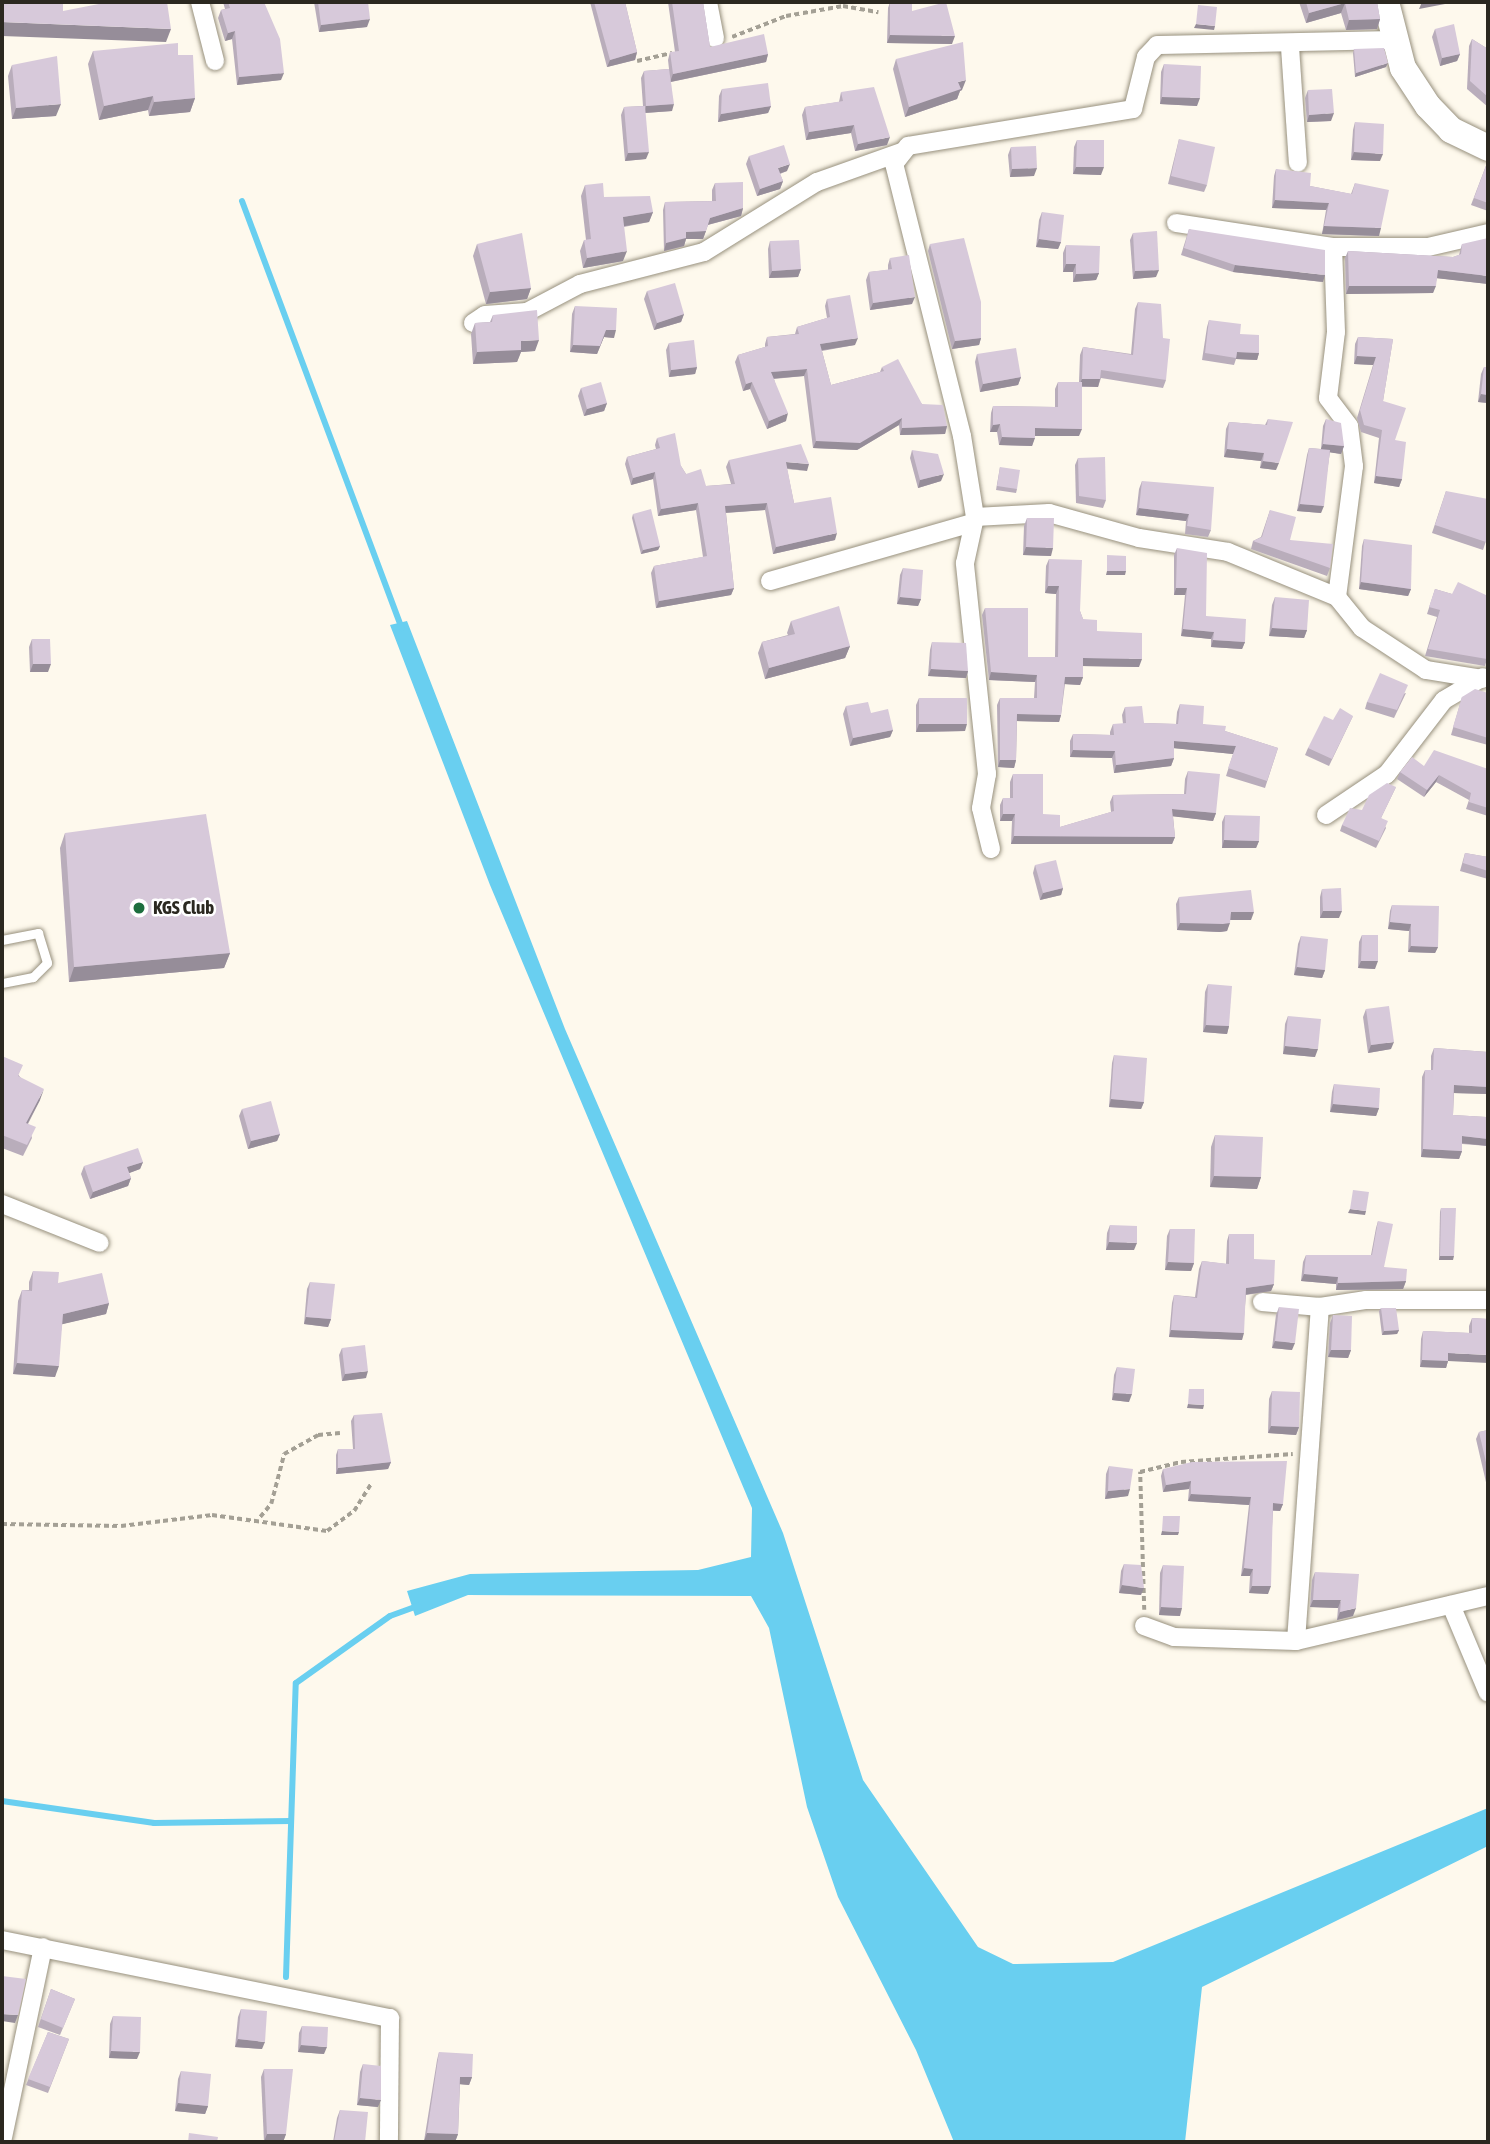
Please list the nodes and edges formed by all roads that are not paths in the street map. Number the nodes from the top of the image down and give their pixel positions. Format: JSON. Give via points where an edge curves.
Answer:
{"nodes":[{"id":1,"x":200,"y":2,"type":"edge"},
{"id":2,"x":708,"y":2,"type":"edge"},
{"id":3,"x":1386,"y":2,"type":"edge"},
{"id":4,"x":715,"y":38,"type":"dead end"},
{"id":5,"x":1396,"y":40,"type":"junction"},
{"id":6,"x":1290,"y":47,"type":"junction"},
{"id":7,"x":215,"y":61,"type":"dead end"},
{"id":8,"x":1488,"y":148,"type":"edge"},
{"id":9,"x":904,"y":151,"type":"junction"},
{"id":10,"x":1298,"y":163,"type":"dead end"},
{"id":11,"x":1176,"y":223,"type":"dead end"},
{"id":12,"x":1488,"y":233,"type":"edge"},
{"id":13,"x":1333,"y":247,"type":"junction"},
{"id":14,"x":473,"y":323,"type":"edge"},
{"id":15,"x":972,"y":520,"type":"junction"},
{"id":16,"x":770,"y":582,"type":"dead end"},
{"id":17,"x":1337,"y":597,"type":"junction"},
{"id":18,"x":1485,"y":676,"type":"edge"},
{"id":19,"x":1326,"y":815,"type":"dead end"},
{"id":20,"x":990,"y":849,"type":"dead end"},
{"id":21,"x":2,"y":940,"type":"edge"},
{"id":22,"x":2,"y":983,"type":"edge"},
{"id":23,"x":2,"y":1204,"type":"edge"},
{"id":24,"x":100,"y":1243,"type":"dead end"},
{"id":25,"x":1488,"y":1300,"type":"edge"},
{"id":26,"x":1262,"y":1302,"type":"dead end"},
{"id":27,"x":1320,"y":1307,"type":"junction"},
{"id":28,"x":1488,"y":1597,"type":"edge"},
{"id":29,"x":1451,"y":1605,"type":"junction"},
{"id":30,"x":1144,"y":1626,"type":"road end"},
{"id":31,"x":1296,"y":1641,"type":"junction"},
{"id":32,"x":1488,"y":1693,"type":"edge"},
{"id":33,"x":2,"y":1940,"type":"edge"},
{"id":34,"x":43,"y":1947,"type":"junction"},
{"id":35,"x":2,"y":2142,"type":"edge"},
{"id":36,"x":389,"y":2142,"type":"edge"}],
"edges":[{"from":1,"to":7,"type":"street"},
{"from":2,"to":4,"type":"street"},
{"from":3,"to":5,"type":"main road"},
{"from":5,"to":6,"type":"street"},
{"from":5,"to":8,"type":"main road","via":[[1403,68],[1427,106],[1451,130]]},
{"from":6,"to":9,"type":"street","via":[[1157,45],[1146,57],[1133,109],[973,131]]},
{"from":6,"to":10,"type":"street"},
{"from":9,"to":14,"type":"street","via":[[817,182],[704,251],[580,284],[527,312],[485,315]]},
{"from":9,"to":15,"type":"street","via":[[894,164],[900,199],[948,373]]},
{"from":11,"to":13,"type":"street"},
{"from":12,"to":13,"type":"street","via":[[1428,247]]},
{"from":13,"to":17,"type":"street","via":[[1336,332],[1328,398],[1349,426],[1354,466]]},
{"from":15,"to":16,"type":"street"},
{"from":15,"to":17,"type":"street","via":[[1049,513],[1139,538],[1228,552]]},
{"from":15,"to":20,"type":"street","via":[[965,563],[987,774],[981,808]]},
{"from":17,"to":18,"type":"street","via":[[1362,628],[1426,670]]},
{"from":18,"to":19,"type":"street","via":[[1444,700],[1387,775]]},
{"from":21,"to":22,"type":"lane","via":[[38,933],[47,963],[33,977]]},
{"from":23,"to":24,"type":"street"},
{"from":25,"to":27,"type":"street","via":[[1366,1300]]},
{"from":26,"to":27,"type":"street"},
{"from":27,"to":31,"type":"street"},
{"from":28,"to":29,"type":"street"},
{"from":29,"to":31,"type":"street"},
{"from":29,"to":32,"type":"street"},
{"from":30,"to":31,"type":"street","via":[[1174,1637]]},
{"from":33,"to":34,"type":"street"},
{"from":34,"to":35,"type":"street"},
{"from":34,"to":36,"type":"street","via":[[390,2018]]}]}
